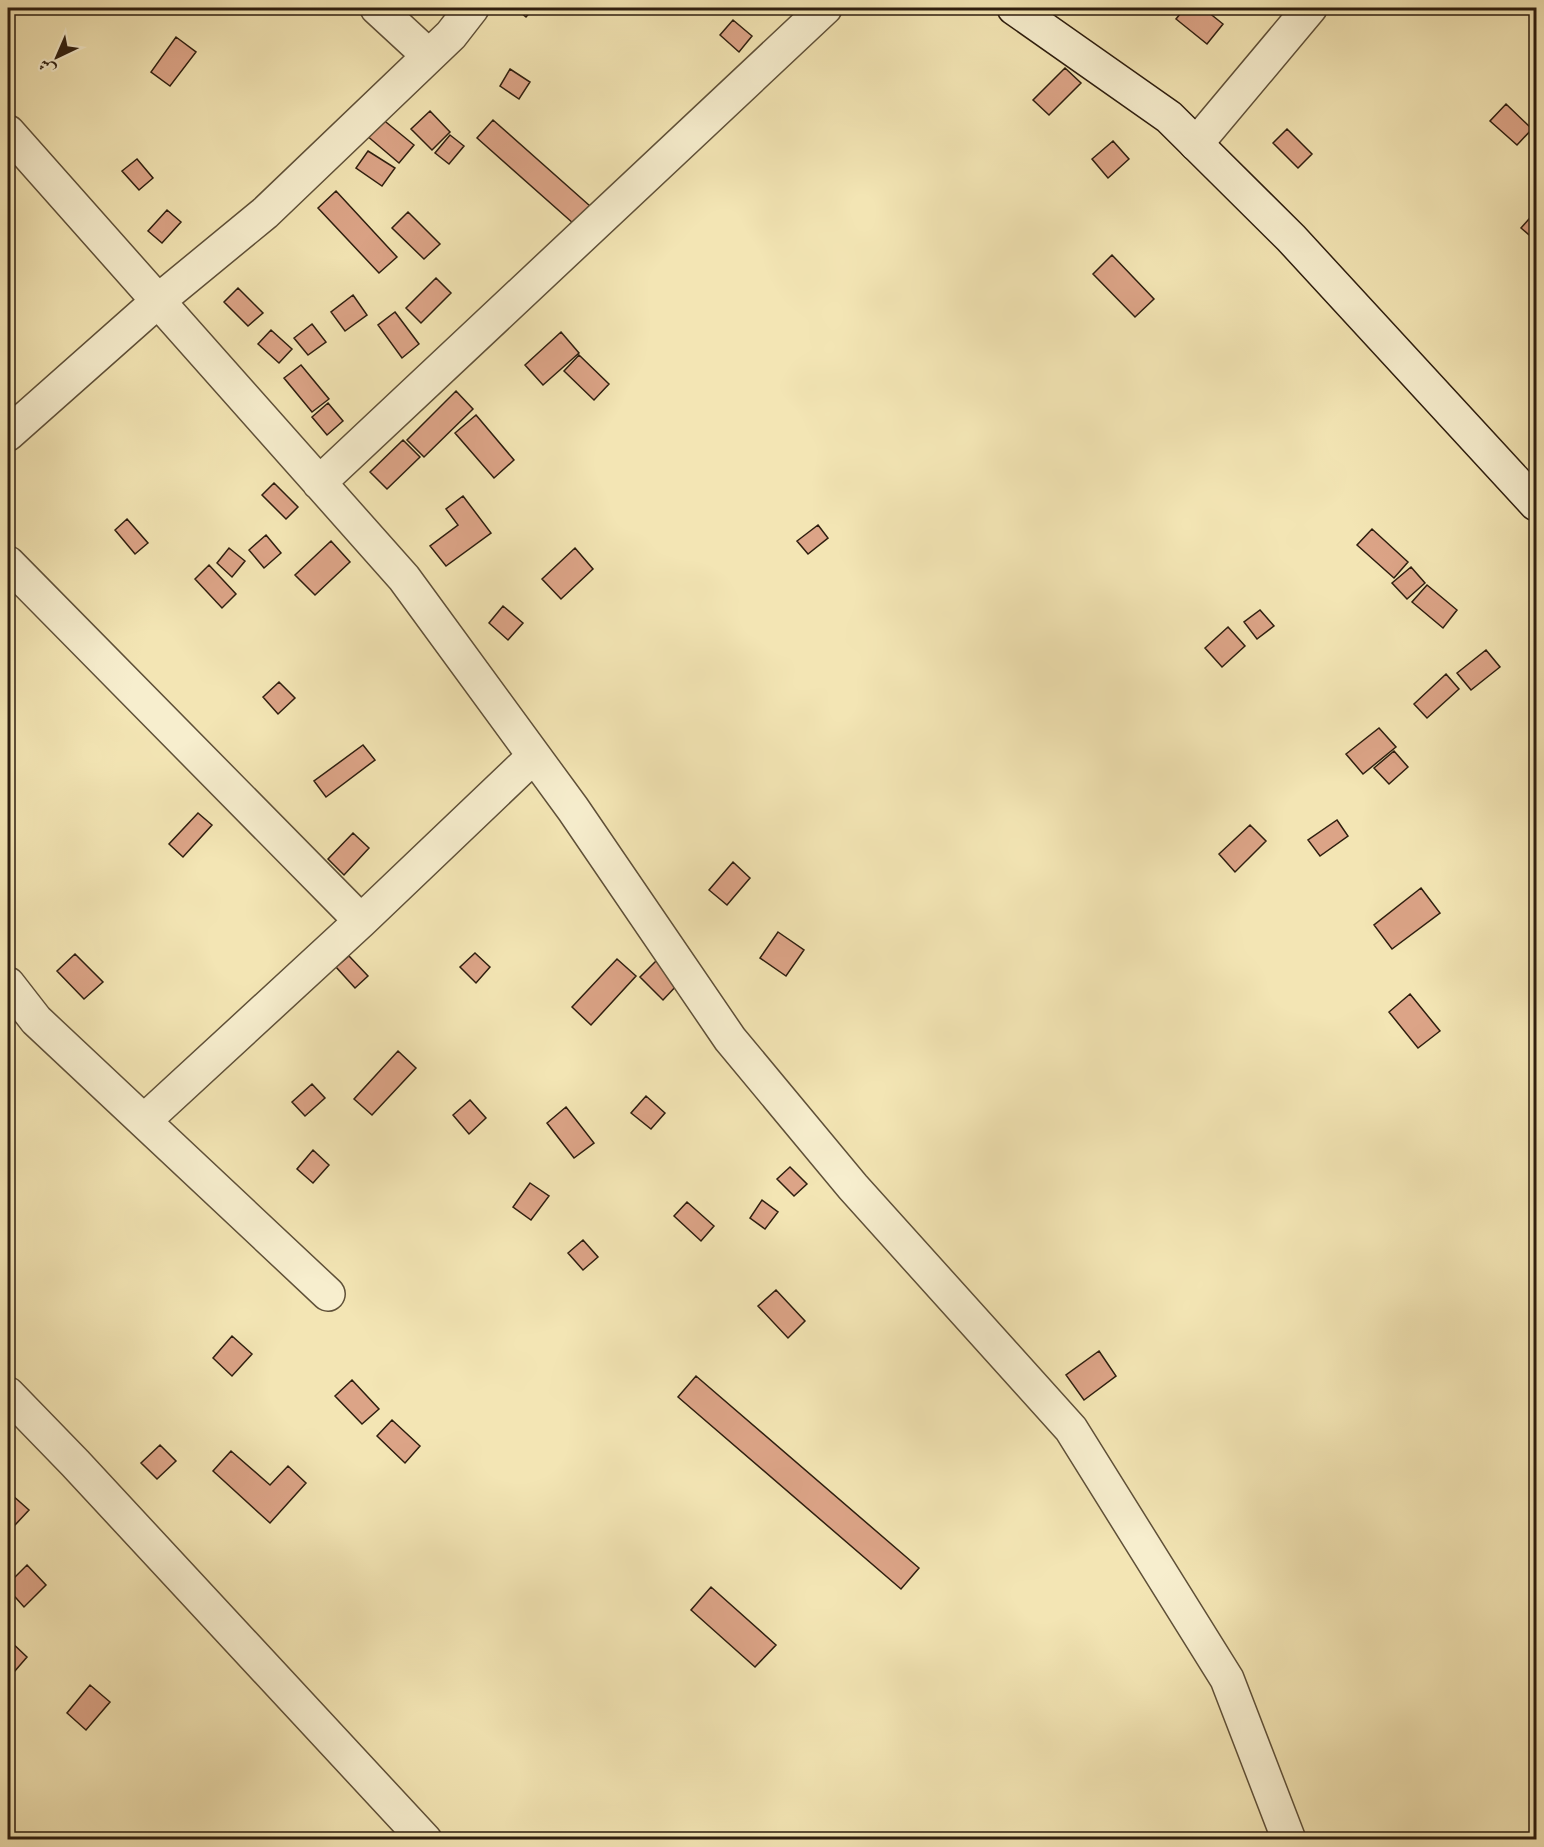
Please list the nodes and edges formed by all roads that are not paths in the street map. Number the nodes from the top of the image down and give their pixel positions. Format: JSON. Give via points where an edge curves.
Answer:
{"nodes":[{"id":1,"x":377,"y":8,"type":"edge"},
{"id":2,"x":472,"y":8,"type":"edge"},
{"id":3,"x":825,"y":8,"type":"edge"},
{"id":4,"x":1014,"y":8,"type":"edge"},
{"id":5,"x":1310,"y":8,"type":"edge"},
{"id":6,"x":429,"y":56,"type":"junction"},
{"id":7,"x":8,"y":132,"type":"edge"},
{"id":8,"x":1196,"y":144,"type":"junction"},
{"id":9,"x":158,"y":301,"type":"junction"},
{"id":10,"x":8,"y":434,"type":"edge"},
{"id":11,"x":319,"y":483,"type":"junction"},
{"id":12,"x":1536,"y":504,"type":"edge"},
{"id":13,"x":8,"y":563,"type":"edge"},
{"id":14,"x":534,"y":756,"type":"junction"},
{"id":15,"x":361,"y":921,"type":"junction"},
{"id":16,"x":8,"y":984,"type":"edge"},
{"id":17,"x":144,"y":1120,"type":"junction"},
{"id":18,"x":328,"y":1294,"type":"dead end"},
{"id":19,"x":8,"y":1394,"type":"edge"},
{"id":20,"x":425,"y":1839,"type":"edge"},
{"id":21,"x":1289,"y":1839,"type":"edge"}],
"edges":[{"from":1,"to":6,"type":"street"},
{"from":2,"to":6,"type":"street"},
{"from":3,"to":11,"type":"street"},
{"from":4,"to":8,"type":"street","via":[[1169,117]]},
{"from":5,"to":8,"type":"street"},
{"from":6,"to":9,"type":"street","via":[[265,213]]},
{"from":7,"to":9,"type":"street"},
{"from":8,"to":12,"type":"street","via":[[1291,237]]},
{"from":9,"to":10,"type":"street"},
{"from":9,"to":11,"type":"street"},
{"from":11,"to":14,"type":"street","via":[[404,578]]},
{"from":13,"to":15,"type":"street"},
{"from":14,"to":15,"type":"street"},
{"from":14,"to":21,"type":"street","via":[[730,1039],[853,1187],[1071,1429],[1227,1679]]},
{"from":15,"to":17,"type":"street"},
{"from":16,"to":17,"type":"street","via":[[36,1020]]},
{"from":17,"to":18,"type":"street"},
{"from":19,"to":20,"type":"street"}]}
